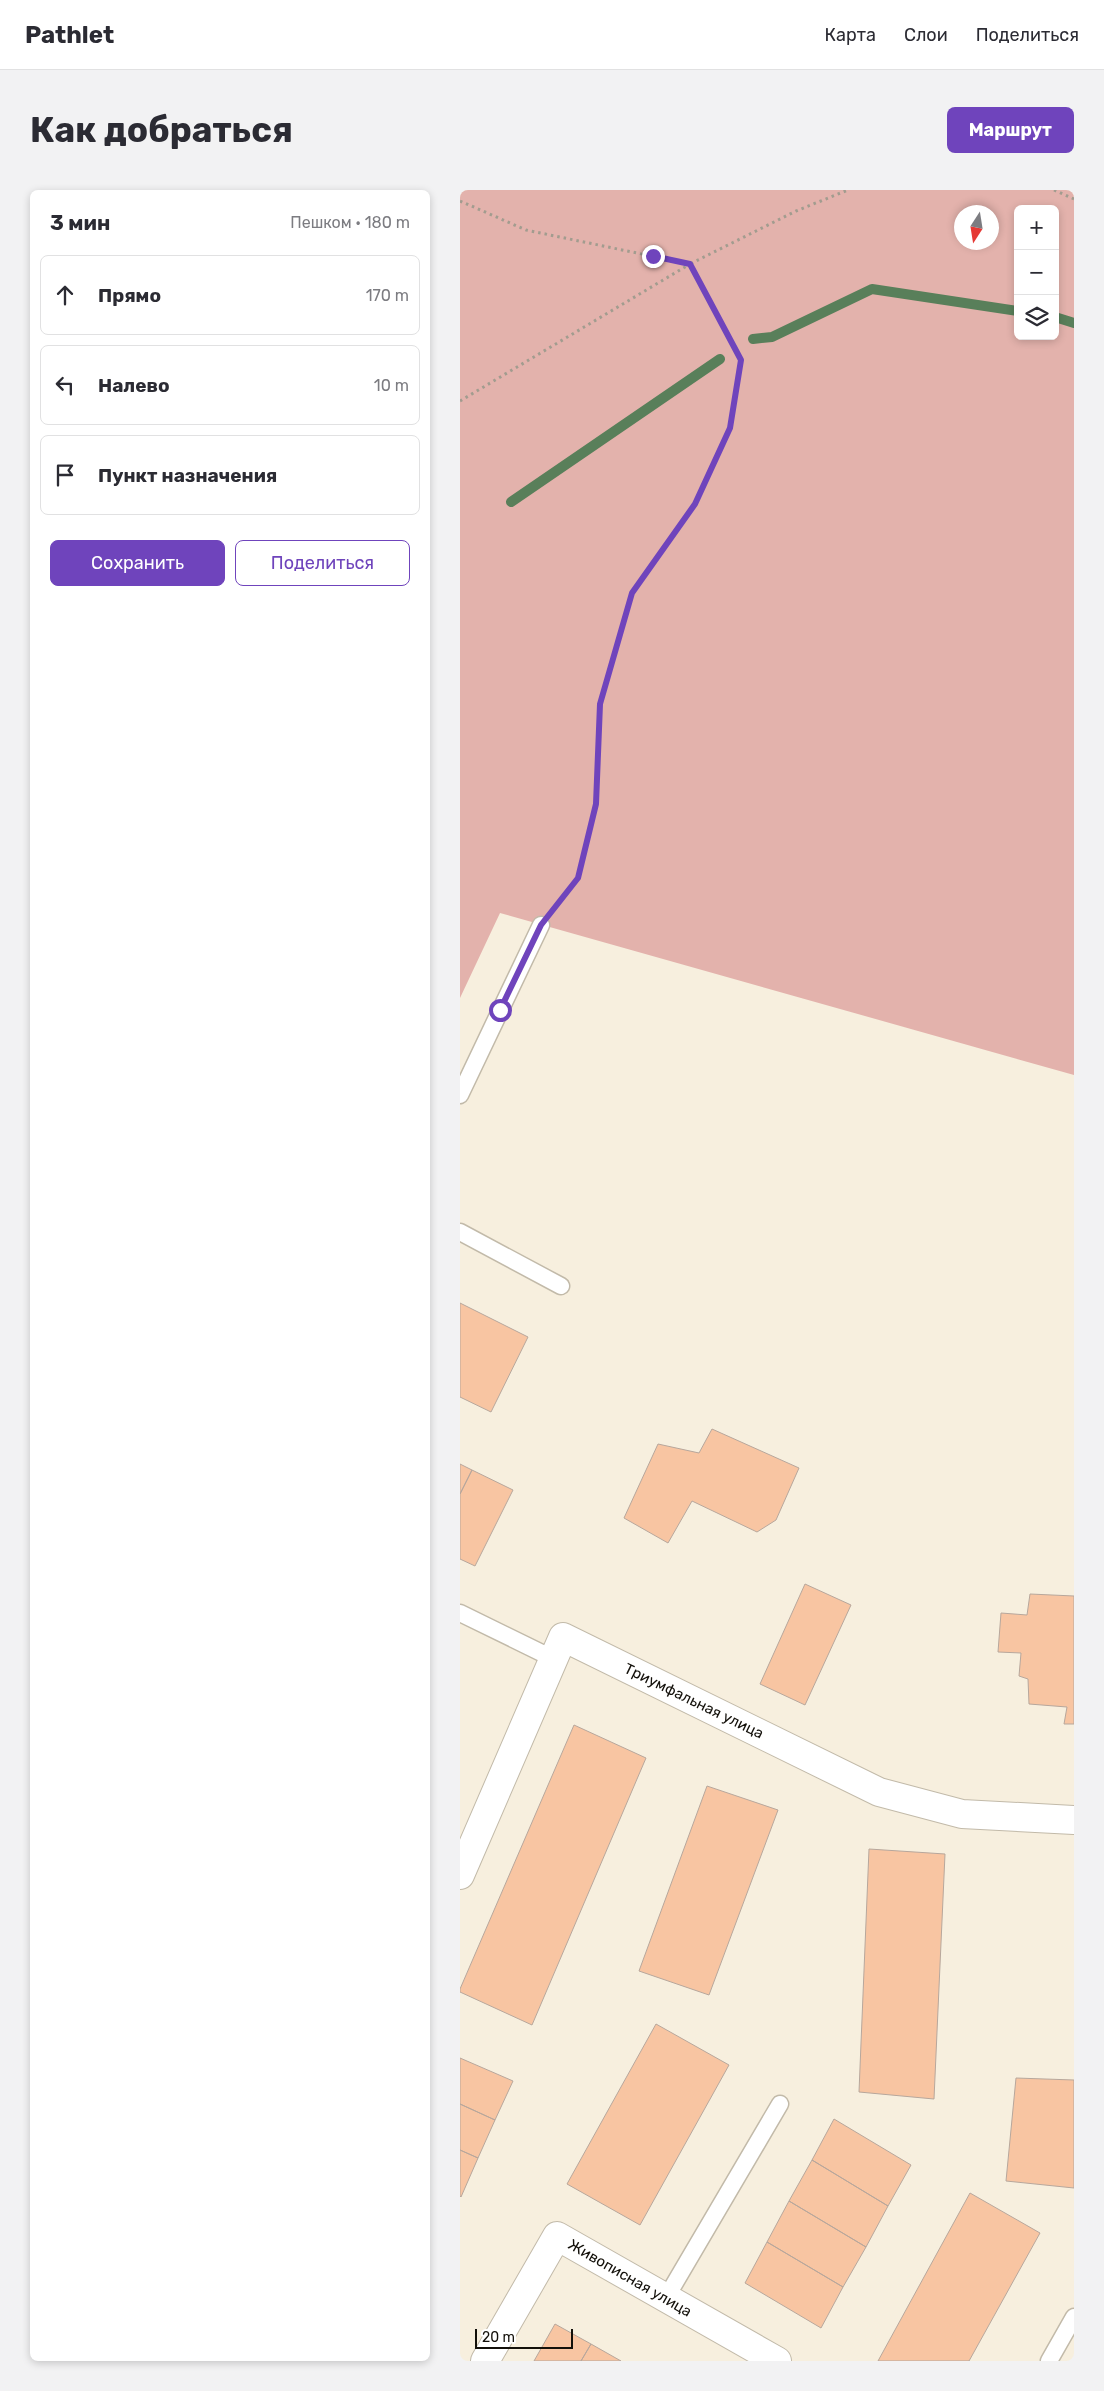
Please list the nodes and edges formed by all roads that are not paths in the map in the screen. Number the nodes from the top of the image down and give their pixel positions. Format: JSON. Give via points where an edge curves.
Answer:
{"nodes":[{"id":1,"x":541,"y":925,"type":"road end"},
{"id":2,"x":460,"y":1095,"type":"edge"},
{"id":3,"x":460,"y":1232,"type":"edge"},
{"id":4,"x":561,"y":1286,"type":"dead end"},
{"id":5,"x":460,"y":1613,"type":"edge"},
{"id":6,"x":554,"y":1660,"type":"junction"},
{"id":7,"x":1074,"y":1820,"type":"edge"},
{"id":8,"x":460,"y":1875,"type":"edge"},
{"id":9,"x":780,"y":2104,"type":"dead end"},
{"id":10,"x":666,"y":2298,"type":"junction"},
{"id":11,"x":1074,"y":2317,"type":"edge"},
{"id":12,"x":485,"y":2361,"type":"edge"},
{"id":13,"x":777,"y":2361,"type":"edge"},
{"id":14,"x":1049,"y":2361,"type":"edge"}],
"edges":[{"from":1,"to":2,"type":"lane"},
{"from":3,"to":4,"type":"lane"},
{"from":5,"to":6,"type":"lane"},
{"from":6,"to":7,"type":"street","name":"Триумфальная улица","via":[[563,1637],[879,1792],[962,1814]]},
{"from":6,"to":8,"type":"street","name":"Триумфальная улица"},
{"from":9,"to":10,"type":"lane"},
{"from":10,"to":12,"type":"street","name":"Живописная улица","via":[[557,2236]]},
{"from":10,"to":13,"type":"street","name":"Живописная улица"},
{"from":11,"to":14,"type":"lane"}]}
